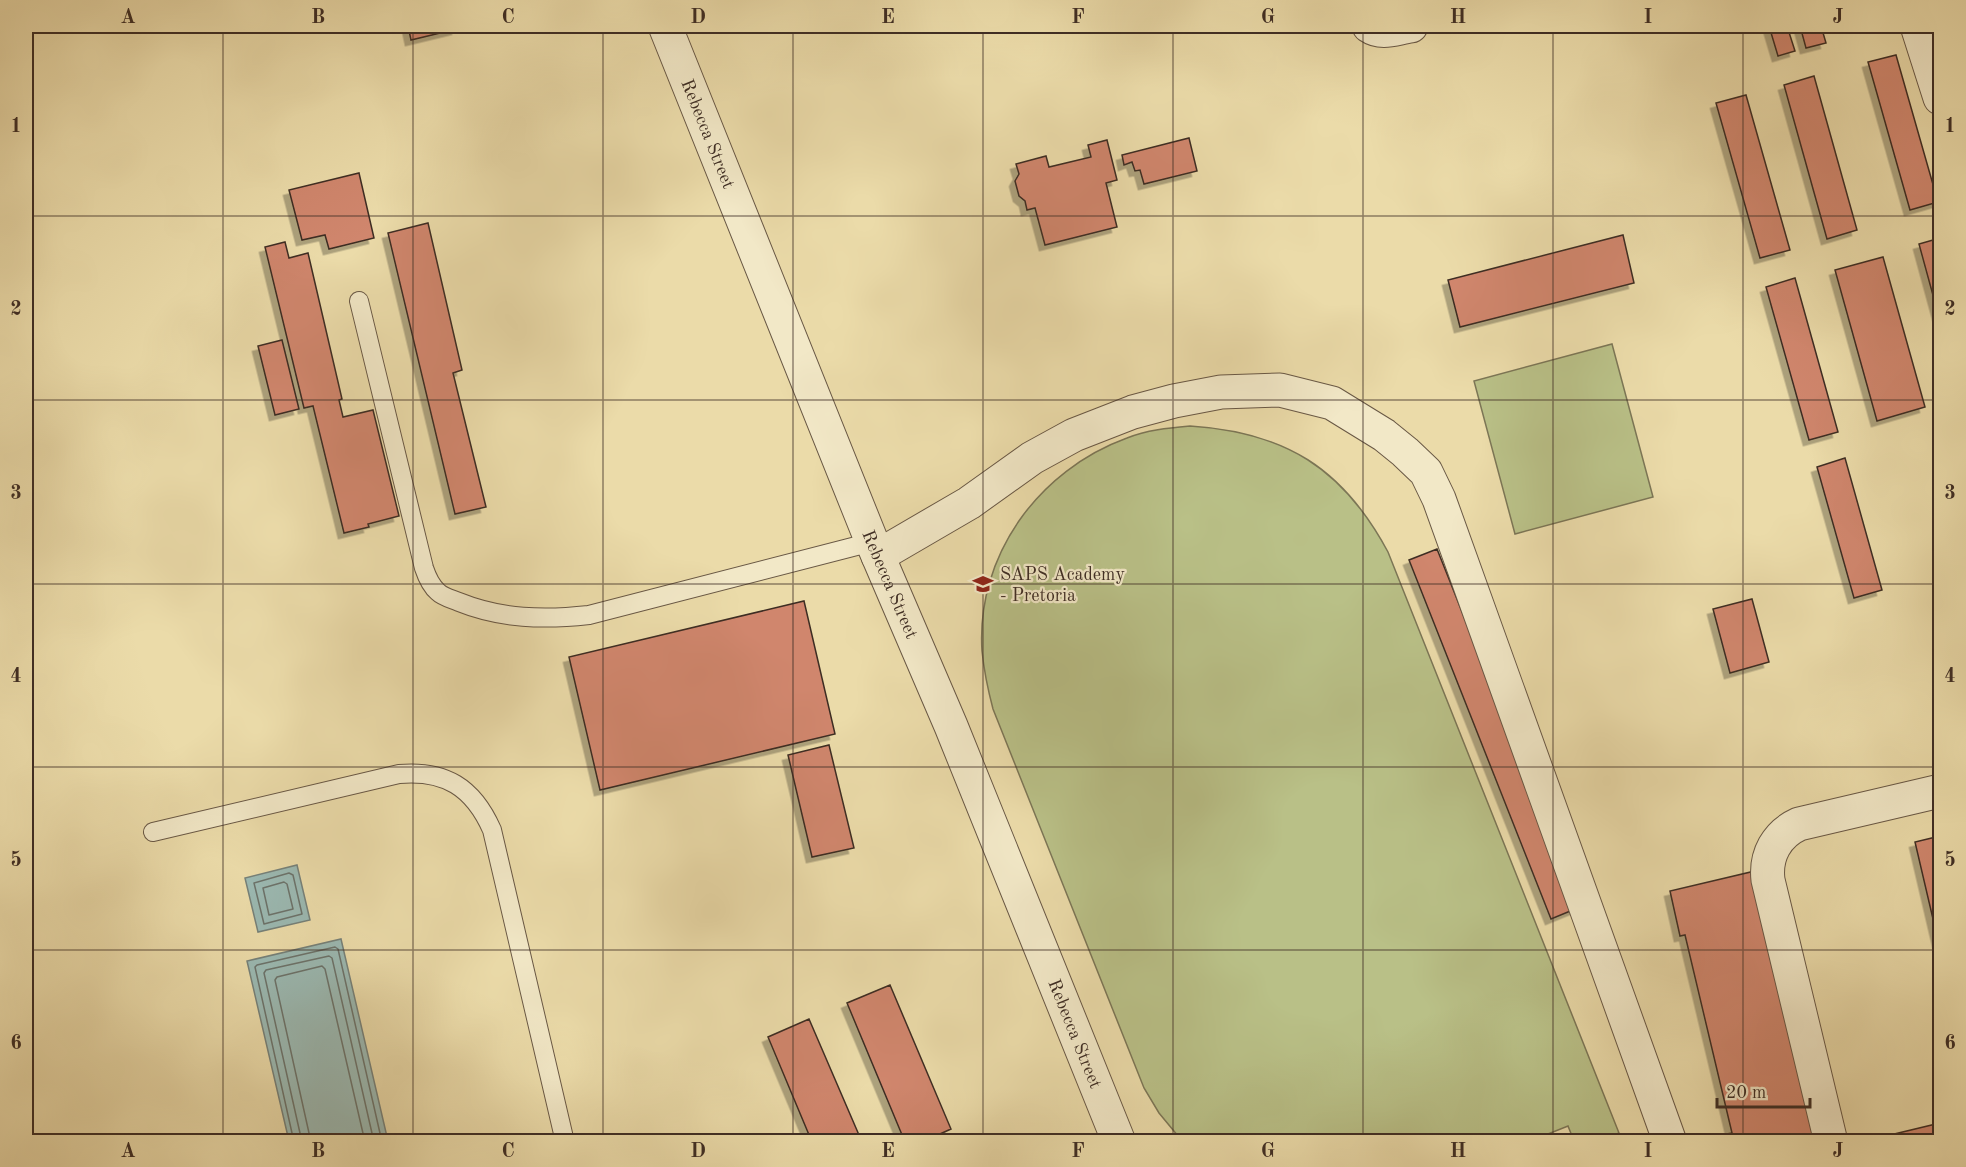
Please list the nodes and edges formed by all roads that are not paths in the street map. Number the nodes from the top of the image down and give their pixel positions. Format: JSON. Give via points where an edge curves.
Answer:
{"nodes":[{"id":1,"x":665,"y":26,"type":"edge"},
{"id":2,"x":1369,"y":26,"type":"edge"},
{"id":3,"x":1411,"y":26,"type":"edge"},
{"id":4,"x":1917,"y":26,"type":"edge"},
{"id":5,"x":1941,"y":98,"type":"edge"},
{"id":6,"x":359,"y":301,"type":"dead end"},
{"id":7,"x":875,"y":549,"type":"junction"},
{"id":8,"x":1941,"y":791,"type":"edge"},
{"id":9,"x":153,"y":831,"type":"dead end"},
{"id":10,"x":566,"y":1142,"type":"edge"},
{"id":11,"x":1119,"y":1142,"type":"edge"},
{"id":12,"x":1670,"y":1142,"type":"edge"},
{"id":13,"x":1831,"y":1142,"type":"edge"}],
"edges":[{"from":1,"to":7,"type":"street","name":"Rebecca Street"},
{"from":2,"to":3,"type":"street","via":[[1384,31]]},
{"from":4,"to":5,"type":"street"},
{"from":6,"to":7,"type":"lane","via":[[426,576],[439,594],[503,615],[560,618],[589,615]]},
{"from":7,"to":11,"type":"street","name":"Rebecca Street"},
{"from":7,"to":12,"type":"street","via":[[969,503],[1032,458],[1074,435],[1174,401],[1221,392],[1280,390],[1332,403],[1384,435],[1426,472],[1439,499]]},
{"from":8,"to":13,"type":"street","via":[[1799,824],[1774,845],[1766,868]]},
{"from":9,"to":10,"type":"lane","via":[[399,774],[434,775],[465,790],[477,801],[492,830]]}]}
